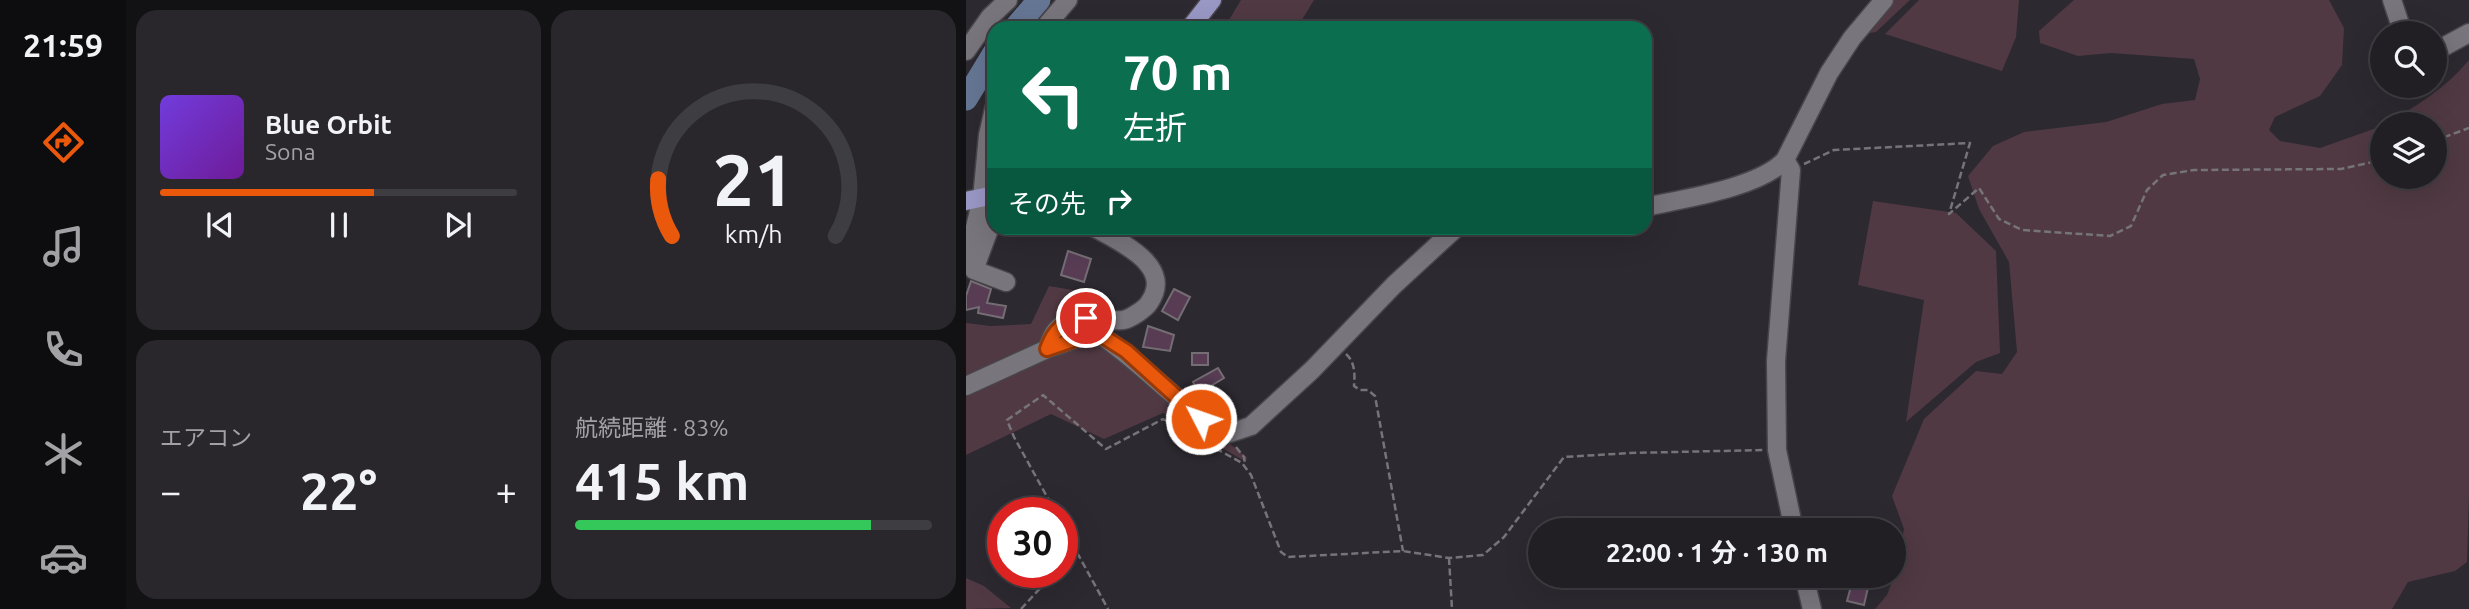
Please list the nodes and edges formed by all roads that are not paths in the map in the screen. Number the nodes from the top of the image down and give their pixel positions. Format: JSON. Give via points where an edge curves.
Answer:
{"nodes":[{"id":1,"x":1008,"y":0,"type":"edge"},
{"id":2,"x":1068,"y":0,"type":"edge"},
{"id":3,"x":1212,"y":0,"type":"edge"},
{"id":4,"x":1884,"y":0,"type":"edge"},
{"id":5,"x":2392,"y":0,"type":"edge"},
{"id":6,"x":987,"y":21,"type":"edge"},
{"id":7,"x":987,"y":21,"type":"edge"},
{"id":8,"x":1050,"y":21,"type":"edge"},
{"id":9,"x":1196,"y":21,"type":"edge"},
{"id":10,"x":2399,"y":21,"type":"edge"},
{"id":11,"x":2469,"y":33,"type":"edge"},
{"id":12,"x":2447,"y":45,"type":"edge"},
{"id":13,"x":966,"y":51,"type":"edge"},
{"id":14,"x":987,"y":142,"type":"edge"},
{"id":15,"x":1788,"y":165,"type":"junction"},
{"id":16,"x":979,"y":199,"type":"edge"},
{"id":17,"x":1652,"y":205,"type":"edge"},
{"id":18,"x":987,"y":235,"type":"edge"},
{"id":19,"x":1108,"y":235,"type":"edge"},
{"id":20,"x":1448,"y":235,"type":"edge"},
{"id":21,"x":966,"y":264,"type":"edge"},
{"id":22,"x":1006,"y":282,"type":"dead end"},
{"id":23,"x":1047,"y":349,"type":"junction"},
{"id":24,"x":966,"y":386,"type":"edge"},
{"id":25,"x":1791,"y":518,"type":"edge"},
{"id":26,"x":1807,"y":588,"type":"edge"},
{"id":27,"x":1812,"y":609,"type":"edge"}],
"edges":[{"from":1,"to":7,"type":"street"},
{"from":2,"to":8,"type":"street"},
{"from":3,"to":9,"type":"main road"},
{"from":4,"to":15,"type":"street","via":[[1829,74]]},
{"from":5,"to":10,"type":"street"},
{"from":6,"to":13,"type":"street"},
{"from":11,"to":12,"type":"street"},
{"from":14,"to":16,"type":"street"},
{"from":15,"to":17,"type":"street","via":[[1725,189]]},
{"from":15,"to":25,"type":"street","via":[[1776,362],[1777,450]]},
{"from":16,"to":21,"type":"street"},
{"from":18,"to":22,"type":"street","via":[[974,270]]},
{"from":19,"to":23,"type":"street","via":[[1152,267],[1155,290],[1149,303],[1125,320],[1086,318],[1061,325]]},
{"from":20,"to":23,"type":"street","via":[[1251,426],[1227,434],[1201,419],[1126,351],[1096,332]]},
{"from":23,"to":24,"type":"street"},
{"from":26,"to":27,"type":"street"}]}
